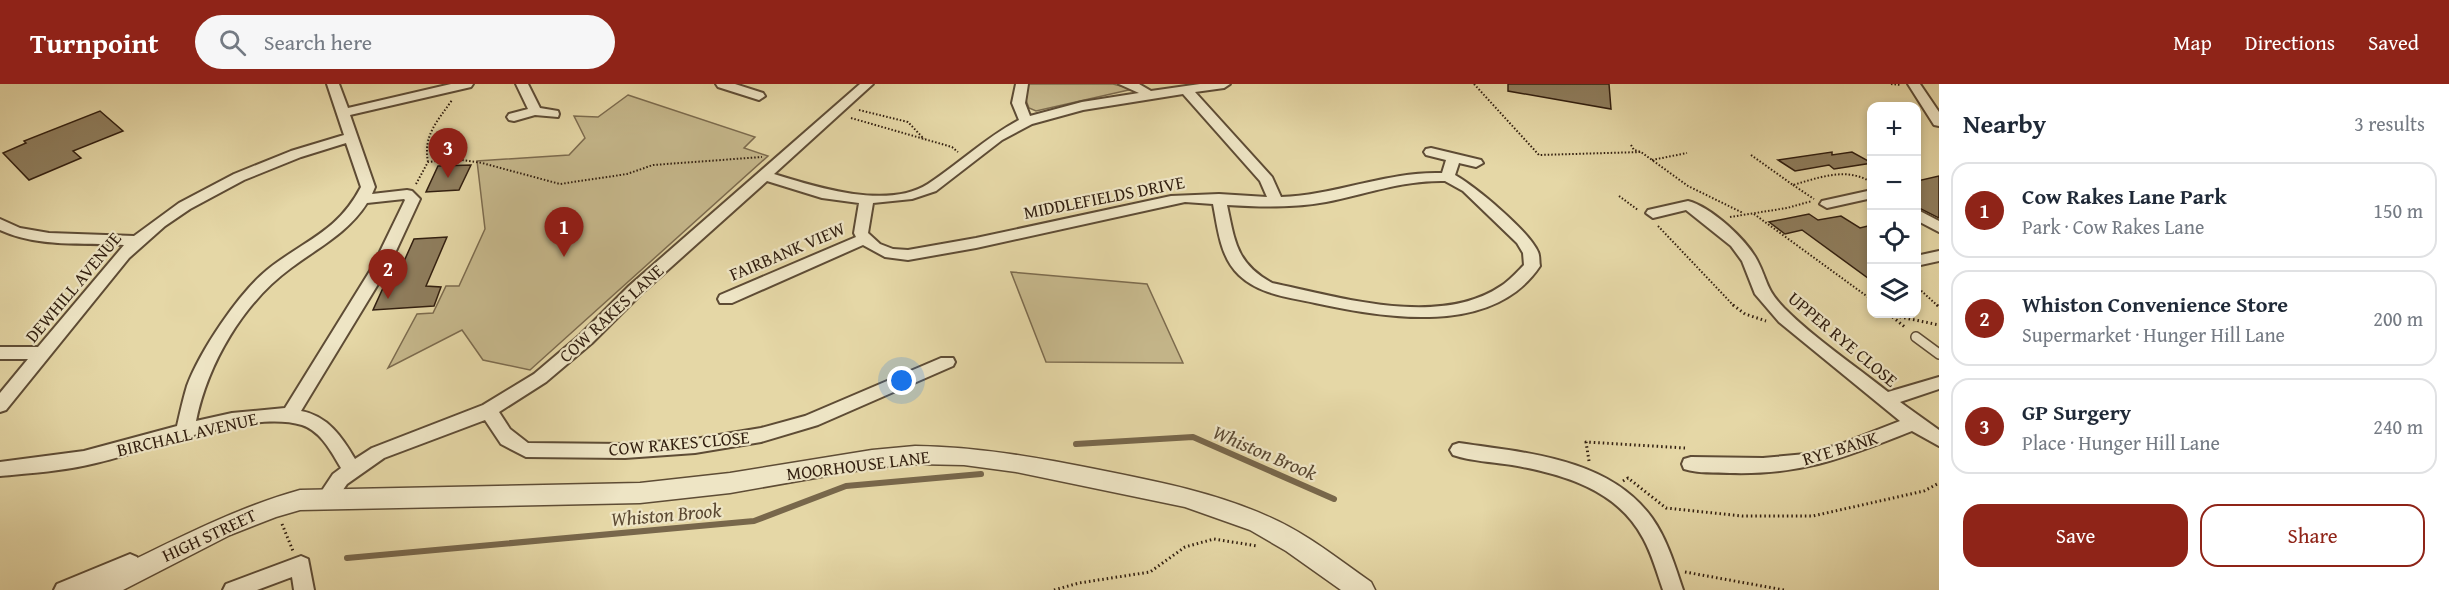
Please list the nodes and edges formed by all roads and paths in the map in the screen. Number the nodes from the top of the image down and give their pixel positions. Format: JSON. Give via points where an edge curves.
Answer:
{"nodes":[{"id":1,"x":333,"y":84,"type":"edge"},
{"id":2,"x":522,"y":84,"type":"edge"},
{"id":3,"x":722,"y":84,"type":"edge"},
{"id":4,"x":867,"y":84,"type":"edge"},
{"id":5,"x":1022,"y":84,"type":"edge"},
{"id":6,"x":1125,"y":84,"type":"edge"},
{"id":7,"x":1224,"y":84,"type":"edge"},
{"id":8,"x":1474,"y":84,"type":"edge"},
{"id":9,"x":1914,"y":84,"type":"edge"},
{"id":10,"x":464,"y":85,"type":"edge"},
{"id":11,"x":1186,"y":90,"type":"junction"},
{"id":12,"x":1148,"y":95,"type":"junction"},
{"id":13,"x":759,"y":96,"type":"dead end"},
{"id":14,"x":842,"y":106,"type":"junction"},
{"id":15,"x":535,"y":111,"type":"junction"},
{"id":16,"x":344,"y":113,"type":"junction"},
{"id":17,"x":552,"y":114,"type":"dead end"},
{"id":18,"x":514,"y":117,"type":"dead end"},
{"id":19,"x":828,"y":119,"type":"junction"},
{"id":20,"x":1028,"y":120,"type":"junction"},
{"id":21,"x":1939,"y":122,"type":"edge"},
{"id":22,"x":352,"y":137,"type":"junction"},
{"id":23,"x":925,"y":139,"type":"junction"},
{"id":24,"x":1630,"y":145,"type":"dead end"},
{"id":25,"x":1431,"y":152,"type":"dead end"},
{"id":26,"x":1641,"y":152,"type":"junction"},
{"id":27,"x":1688,"y":153,"type":"dead end"},
{"id":28,"x":1751,"y":155,"type":"dead end"},
{"id":29,"x":786,"y":156,"type":"junction"},
{"id":30,"x":1453,"y":158,"type":"junction"},
{"id":31,"x":968,"y":159,"type":"junction"},
{"id":32,"x":1652,"y":160,"type":"junction"},
{"id":33,"x":428,"y":162,"type":"junction"},
{"id":34,"x":1476,"y":163,"type":"dead end"},
{"id":35,"x":764,"y":175,"type":"junction"},
{"id":36,"x":1448,"y":177,"type":"junction"},
{"id":37,"x":1867,"y":183,"type":"edge"},
{"id":38,"x":1793,"y":185,"type":"junction"},
{"id":39,"x":1867,"y":187,"type":"edge"},
{"id":40,"x":407,"y":194,"type":"junction"},
{"id":41,"x":1619,"y":196,"type":"dead end"},
{"id":42,"x":1219,"y":198,"type":"junction"},
{"id":43,"x":363,"y":199,"type":"junction"},
{"id":44,"x":867,"y":199,"type":"junction"},
{"id":45,"x":1275,"y":200,"type":"junction"},
{"id":46,"x":1822,"y":202,"type":"junction"},
{"id":47,"x":1743,"y":213,"type":"junction"},
{"id":48,"x":1649,"y":214,"type":"junction"},
{"id":49,"x":1754,"y":214,"type":"junction"},
{"id":50,"x":1921,"y":216,"type":"edge"},
{"id":51,"x":0,"y":224,"type":"edge"},
{"id":52,"x":1719,"y":227,"type":"junction"},
{"id":53,"x":1939,"y":227,"type":"edge"},
{"id":54,"x":864,"y":239,"type":"junction"},
{"id":55,"x":137,"y":241,"type":"junction"},
{"id":56,"x":1939,"y":256,"type":"edge"},
{"id":57,"x":1921,"y":260,"type":"edge"},
{"id":58,"x":1921,"y":289,"type":"edge"},
{"id":59,"x":1867,"y":296,"type":"edge"},
{"id":60,"x":726,"y":298,"type":"dead end"},
{"id":61,"x":1938,"y":304,"type":"edge"},
{"id":62,"x":1895,"y":318,"type":"edge"},
{"id":63,"x":1906,"y":318,"type":"edge"},
{"id":64,"x":1794,"y":325,"type":"junction"},
{"id":65,"x":1939,"y":326,"type":"edge"},
{"id":66,"x":1916,"y":337,"type":"joint"},
{"id":67,"x":0,"y":353,"type":"edge"},
{"id":68,"x":42,"y":353,"type":"junction"},
{"id":69,"x":1939,"y":354,"type":"edge"},
{"id":70,"x":947,"y":362,"type":"dead end"},
{"id":71,"x":1939,"y":383,"type":"edge"},
{"id":72,"x":1885,"y":400,"type":"junction"},
{"id":73,"x":0,"y":405,"type":"edge"},
{"id":74,"x":489,"y":410,"type":"junction"},
{"id":75,"x":290,"y":416,"type":"junction"},
{"id":76,"x":1914,"y":423,"type":"junction"},
{"id":77,"x":185,"y":432,"type":"junction"},
{"id":78,"x":1939,"y":439,"type":"edge"},
{"id":79,"x":1459,"y":450,"type":"dead end"},
{"id":80,"x":1695,"y":464,"type":"joint"},
{"id":81,"x":0,"y":469,"type":"edge"},
{"id":82,"x":352,"y":470,"type":"junction"},
{"id":83,"x":1583,"y":477,"type":"junction"},
{"id":84,"x":1939,"y":483,"type":"edge"},
{"id":85,"x":1609,"y":490,"type":"junction"},
{"id":86,"x":327,"y":498,"type":"junction"},
{"id":87,"x":1264,"y":550,"type":"dead end"},
{"id":88,"x":171,"y":552,"type":"junction"},
{"id":89,"x":1665,"y":569,"type":"junction"},
{"id":90,"x":64,"y":590,"type":"edge"},
{"id":91,"x":97,"y":590,"type":"edge"},
{"id":92,"x":233,"y":590,"type":"edge"},
{"id":93,"x":304,"y":590,"type":"edge"},
{"id":94,"x":1054,"y":590,"type":"edge"},
{"id":95,"x":1362,"y":590,"type":"edge"},
{"id":96,"x":1673,"y":590,"type":"edge"},
{"id":97,"x":1784,"y":590,"type":"edge"}],
"edges":[{"from":1,"to":16,"type":"street"},
{"from":2,"to":15,"type":"street"},
{"from":3,"to":13,"type":"street"},
{"from":4,"to":14,"type":"street","name":"COW RAKES LANE"},
{"from":5,"to":20,"type":"street","via":[[1020,112]]},
{"from":6,"to":12,"type":"street"},
{"from":7,"to":11,"type":"street"},
{"from":8,"to":26,"type":"path","via":[[1539,155]]},
{"from":9,"to":21,"type":"street"},
{"from":10,"to":16,"type":"street"},
{"from":10,"to":33,"type":"path","via":[[425,146]]},
{"from":11,"to":12,"type":"street"},
{"from":11,"to":45,"type":"street","via":[[1267,180]]},
{"from":12,"to":20,"type":"street"},
{"from":14,"to":19,"type":"street","name":"COW RAKES LANE"},
{"from":14,"to":23,"type":"path","via":[[908,122]]},
{"from":15,"to":17,"type":"street"},
{"from":15,"to":18,"type":"street"},
{"from":16,"to":22,"type":"street"},
{"from":19,"to":23,"type":"path","via":[[854,118]]},
{"from":19,"to":29,"type":"street","name":"COW RAKES LANE"},
{"from":20,"to":31,"type":"street"},
{"from":22,"to":43,"type":"street","via":[[368,187]]},
{"from":22,"to":55,"type":"street","name":"DEWHILL AVENUE","via":[[291,155],[233,181]]},
{"from":23,"to":31,"type":"path","via":[[952,147]]},
{"from":24,"to":26,"type":"path"},
{"from":25,"to":30,"type":"street"},
{"from":26,"to":32,"type":"path"},
{"from":27,"to":32,"type":"path"},
{"from":28,"to":38,"type":"path"},
{"from":29,"to":33,"type":"path","via":[[653,165],[627,174],[560,183],[482,162]]},
{"from":29,"to":35,"type":"street","name":"COW RAKES LANE"},
{"from":30,"to":34,"type":"street"},
{"from":30,"to":36,"type":"street"},
{"from":31,"to":44,"type":"street","via":[[931,188],[912,195]]},
{"from":32,"to":47,"type":"path","via":[[1688,186]]},
{"from":33,"to":40,"type":"path"},
{"from":35,"to":44,"type":"street","via":[[822,194]]},
{"from":35,"to":74,"type":"street","name":"COW RAKES LANE","via":[[634,290],[586,339],[540,378]]},
{"from":36,"to":42,"type":"street","via":[[1468,188],[1522,240],[1531,253],[1532,266],[1523,278],[1488,300],[1445,313],[1392,312],[1255,281],[1232,259]]},
{"from":36,"to":45,"type":"street","name":"MIDDLEFIELDS DRIVE","via":[[1428,176],[1304,201]]},
{"from":37,"to":38,"type":"path","via":[[1857,174],[1831,175]]},
{"from":38,"to":46,"type":"path"},
{"from":39,"to":46,"type":"street"},
{"from":40,"to":43,"type":"street"},
{"from":40,"to":75,"type":"street","via":[[413,199],[381,266]]},
{"from":41,"to":48,"type":"path"},
{"from":42,"to":45,"type":"street","name":"MIDDLEFIELDS DRIVE"},
{"from":42,"to":54,"type":"street","name":"MIDDLEFIELDS DRIVE","via":[[1171,200],[908,255],[890,254]]},
{"from":43,"to":77,"type":"street","via":[[335,233],[269,276],[240,309],[197,384]]},
{"from":44,"to":54,"type":"street","via":[[861,233]]},
{"from":46,"to":49,"type":"path"},
{"from":47,"to":49,"type":"path"},
{"from":47,"to":52,"type":"path","via":[[1723,219]]},
{"from":48,"to":52,"type":"street","name":"UPPER RYE CLOSE","via":[[1688,205]]},
{"from":48,"to":64,"type":"path","via":[[1731,304],[1751,318]]},
{"from":49,"to":59,"type":"path"},
{"from":50,"to":53,"type":"street"},
{"from":51,"to":55,"type":"street","via":[[34,237]]},
{"from":52,"to":64,"type":"street","name":"UPPER RYE CLOSE","via":[[1749,259],[1769,302]]},
{"from":54,"to":60,"type":"street","name":"FAIRBANK VIEW"},
{"from":55,"to":68,"type":"street","name":"DEWHILL AVENUE"},
{"from":56,"to":57,"type":"street"},
{"from":58,"to":61,"type":"path"},
{"from":62,"to":66,"type":"path"},
{"from":63,"to":65,"type":"path"},
{"from":64,"to":72,"type":"street","name":"UPPER RYE CLOSE"},
{"from":66,"to":69,"type":"lane"},
{"from":67,"to":68,"type":"street"},
{"from":68,"to":73,"type":"street","name":"DEWHILL AVENUE"},
{"from":70,"to":74,"type":"street","name":"COW RAKES CLOSE","via":[[817,418],[729,441],[651,449],[526,450],[502,435]]},
{"from":71,"to":72,"type":"street"},
{"from":72,"to":76,"type":"street","name":"UPPER RYE CLOSE"},
{"from":74,"to":82,"type":"street","name":"COW RAKES LANE","via":[[378,453]]},
{"from":75,"to":77,"type":"street","name":"BIRCHALL AVENUE","via":[[247,417]]},
{"from":75,"to":82,"type":"street","name":"BIRCHALL AVENUE","via":[[308,419],[324,429]]},
{"from":76,"to":78,"type":"street","name":"UPPER RYE CLOSE"},
{"from":76,"to":80,"type":"street","name":"RYE BANK","via":[[1806,461],[1736,466]]},
{"from":77,"to":81,"type":"street","name":"BIRCHALL AVENUE","via":[[69,461]]},
{"from":79,"to":83,"type":"street","via":[[1548,464]]},
{"from":80,"to":83,"type":"path","via":[[1689,448],[1586,442],[1588,462]]},
{"from":82,"to":86,"type":"street","name":"COW RAKES LANE"},
{"from":83,"to":85,"type":"street"},
{"from":84,"to":85,"type":"path","via":[[1924,491],[1813,516],[1742,516],[1666,508],[1628,478]]},
{"from":85,"to":89,"type":"street","via":[[1643,520]]},
{"from":86,"to":88,"type":"street","name":"HIGH STREET","via":[[275,506]]},
{"from":86,"to":95,"type":"street","name":"MOORHOUSE LANE","via":[[640,493],[915,454],[964,456],[1186,497],[1259,523]]},
{"from":87,"to":94,"type":"path","via":[[1214,539],[1185,547],[1150,572]]},
{"from":88,"to":90,"type":"street","via":[[149,555]]},
{"from":88,"to":91,"type":"street","name":"HIGH STREET"},
{"from":89,"to":96,"type":"street"},
{"from":89,"to":97,"type":"path"},
{"from":92,"to":93,"type":"street","via":[[301,565]]}]}
